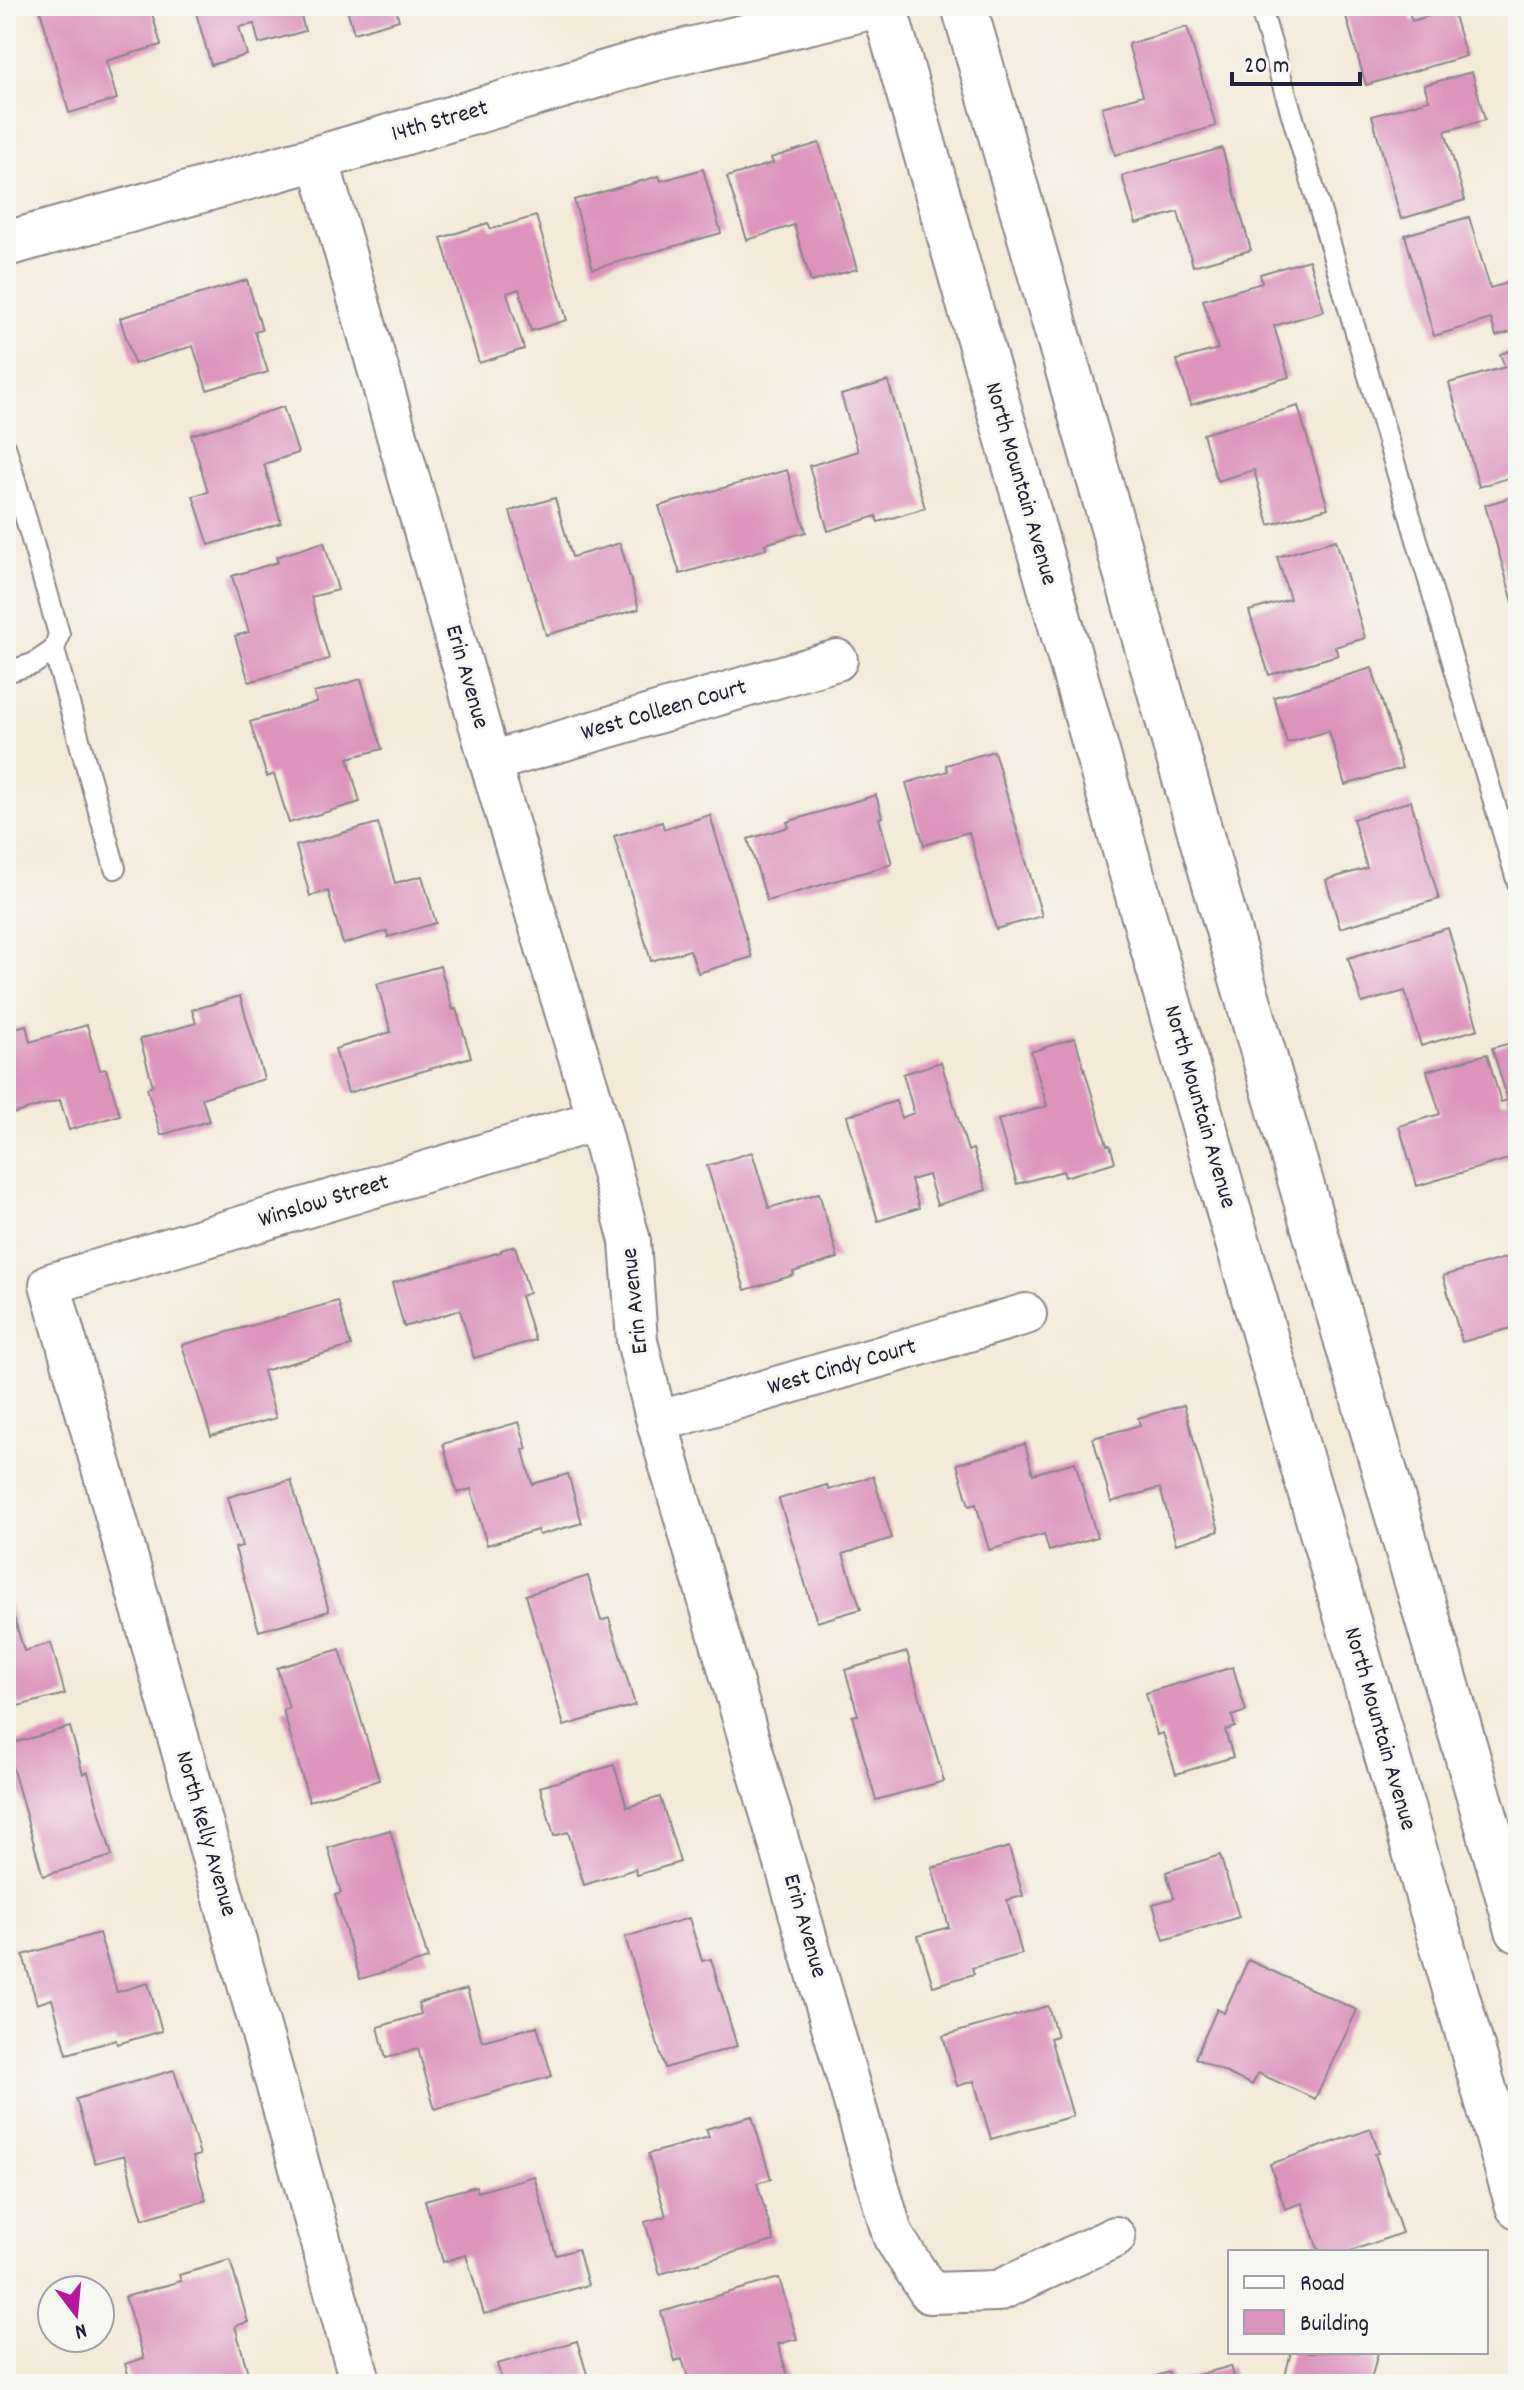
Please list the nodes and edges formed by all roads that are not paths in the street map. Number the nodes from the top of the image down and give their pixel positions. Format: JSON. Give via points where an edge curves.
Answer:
{"nodes":[{"id":1,"x":875,"y":6,"type":"edge"},
{"id":2,"x":884,"y":6,"type":"edge"},
{"id":3,"x":964,"y":6,"type":"edge"},
{"id":4,"x":1260,"y":6,"type":"edge"},
{"id":5,"x":318,"y":158,"type":"junction"},
{"id":6,"x":6,"y":244,"type":"edge"},
{"id":7,"x":6,"y":449,"type":"edge"},
{"id":8,"x":54,"y":650,"type":"junction"},
{"id":9,"x":837,"y":660,"type":"dead end"},
{"id":10,"x":6,"y":672,"type":"edge"},
{"id":11,"x":490,"y":762,"type":"junction"},
{"id":12,"x":115,"y":868,"type":"dead end"},
{"id":13,"x":1518,"y":883,"type":"edge"},
{"id":14,"x":598,"y":1120,"type":"junction"},
{"id":15,"x":50,"y":1284,"type":"joint"},
{"id":16,"x":1026,"y":1314,"type":"dead end"},
{"id":17,"x":657,"y":1422,"type":"junction"},
{"id":18,"x":1518,"y":1930,"type":"edge"},
{"id":19,"x":1518,"y":2206,"type":"edge"},
{"id":20,"x":1115,"y":2237,"type":"dead end"},
{"id":21,"x":361,"y":2384,"type":"edge"}],
"edges":[{"from":1,"to":5,"type":"main road","name":"14th Street","via":[[656,58]]},
{"from":2,"to":19,"type":"main road","name":"North Mountain Avenue"},
{"from":3,"to":18,"type":"main road"},
{"from":4,"to":13,"type":"lane"},
{"from":5,"to":6,"type":"main road","name":"14th Street"},
{"from":5,"to":11,"type":"street","name":"Erin Avenue"},
{"from":7,"to":8,"type":"lane","via":[[59,634]]},
{"from":8,"to":10,"type":"lane"},
{"from":8,"to":12,"type":"lane"},
{"from":9,"to":11,"type":"street","name":"West Colleen Court"},
{"from":11,"to":14,"type":"street","name":"Erin Avenue"},
{"from":14,"to":15,"type":"street","name":"Winslow Street"},
{"from":14,"to":17,"type":"street","name":"Erin Avenue","via":[[630,1241],[637,1341]]},
{"from":15,"to":21,"type":"street","name":"North Kelly Avenue"},
{"from":16,"to":17,"type":"street","name":"West Cindy Court"},
{"from":17,"to":20,"type":"street","name":"Erin Avenue","via":[[893,2236],[930,2293],[998,2291]]}]}
